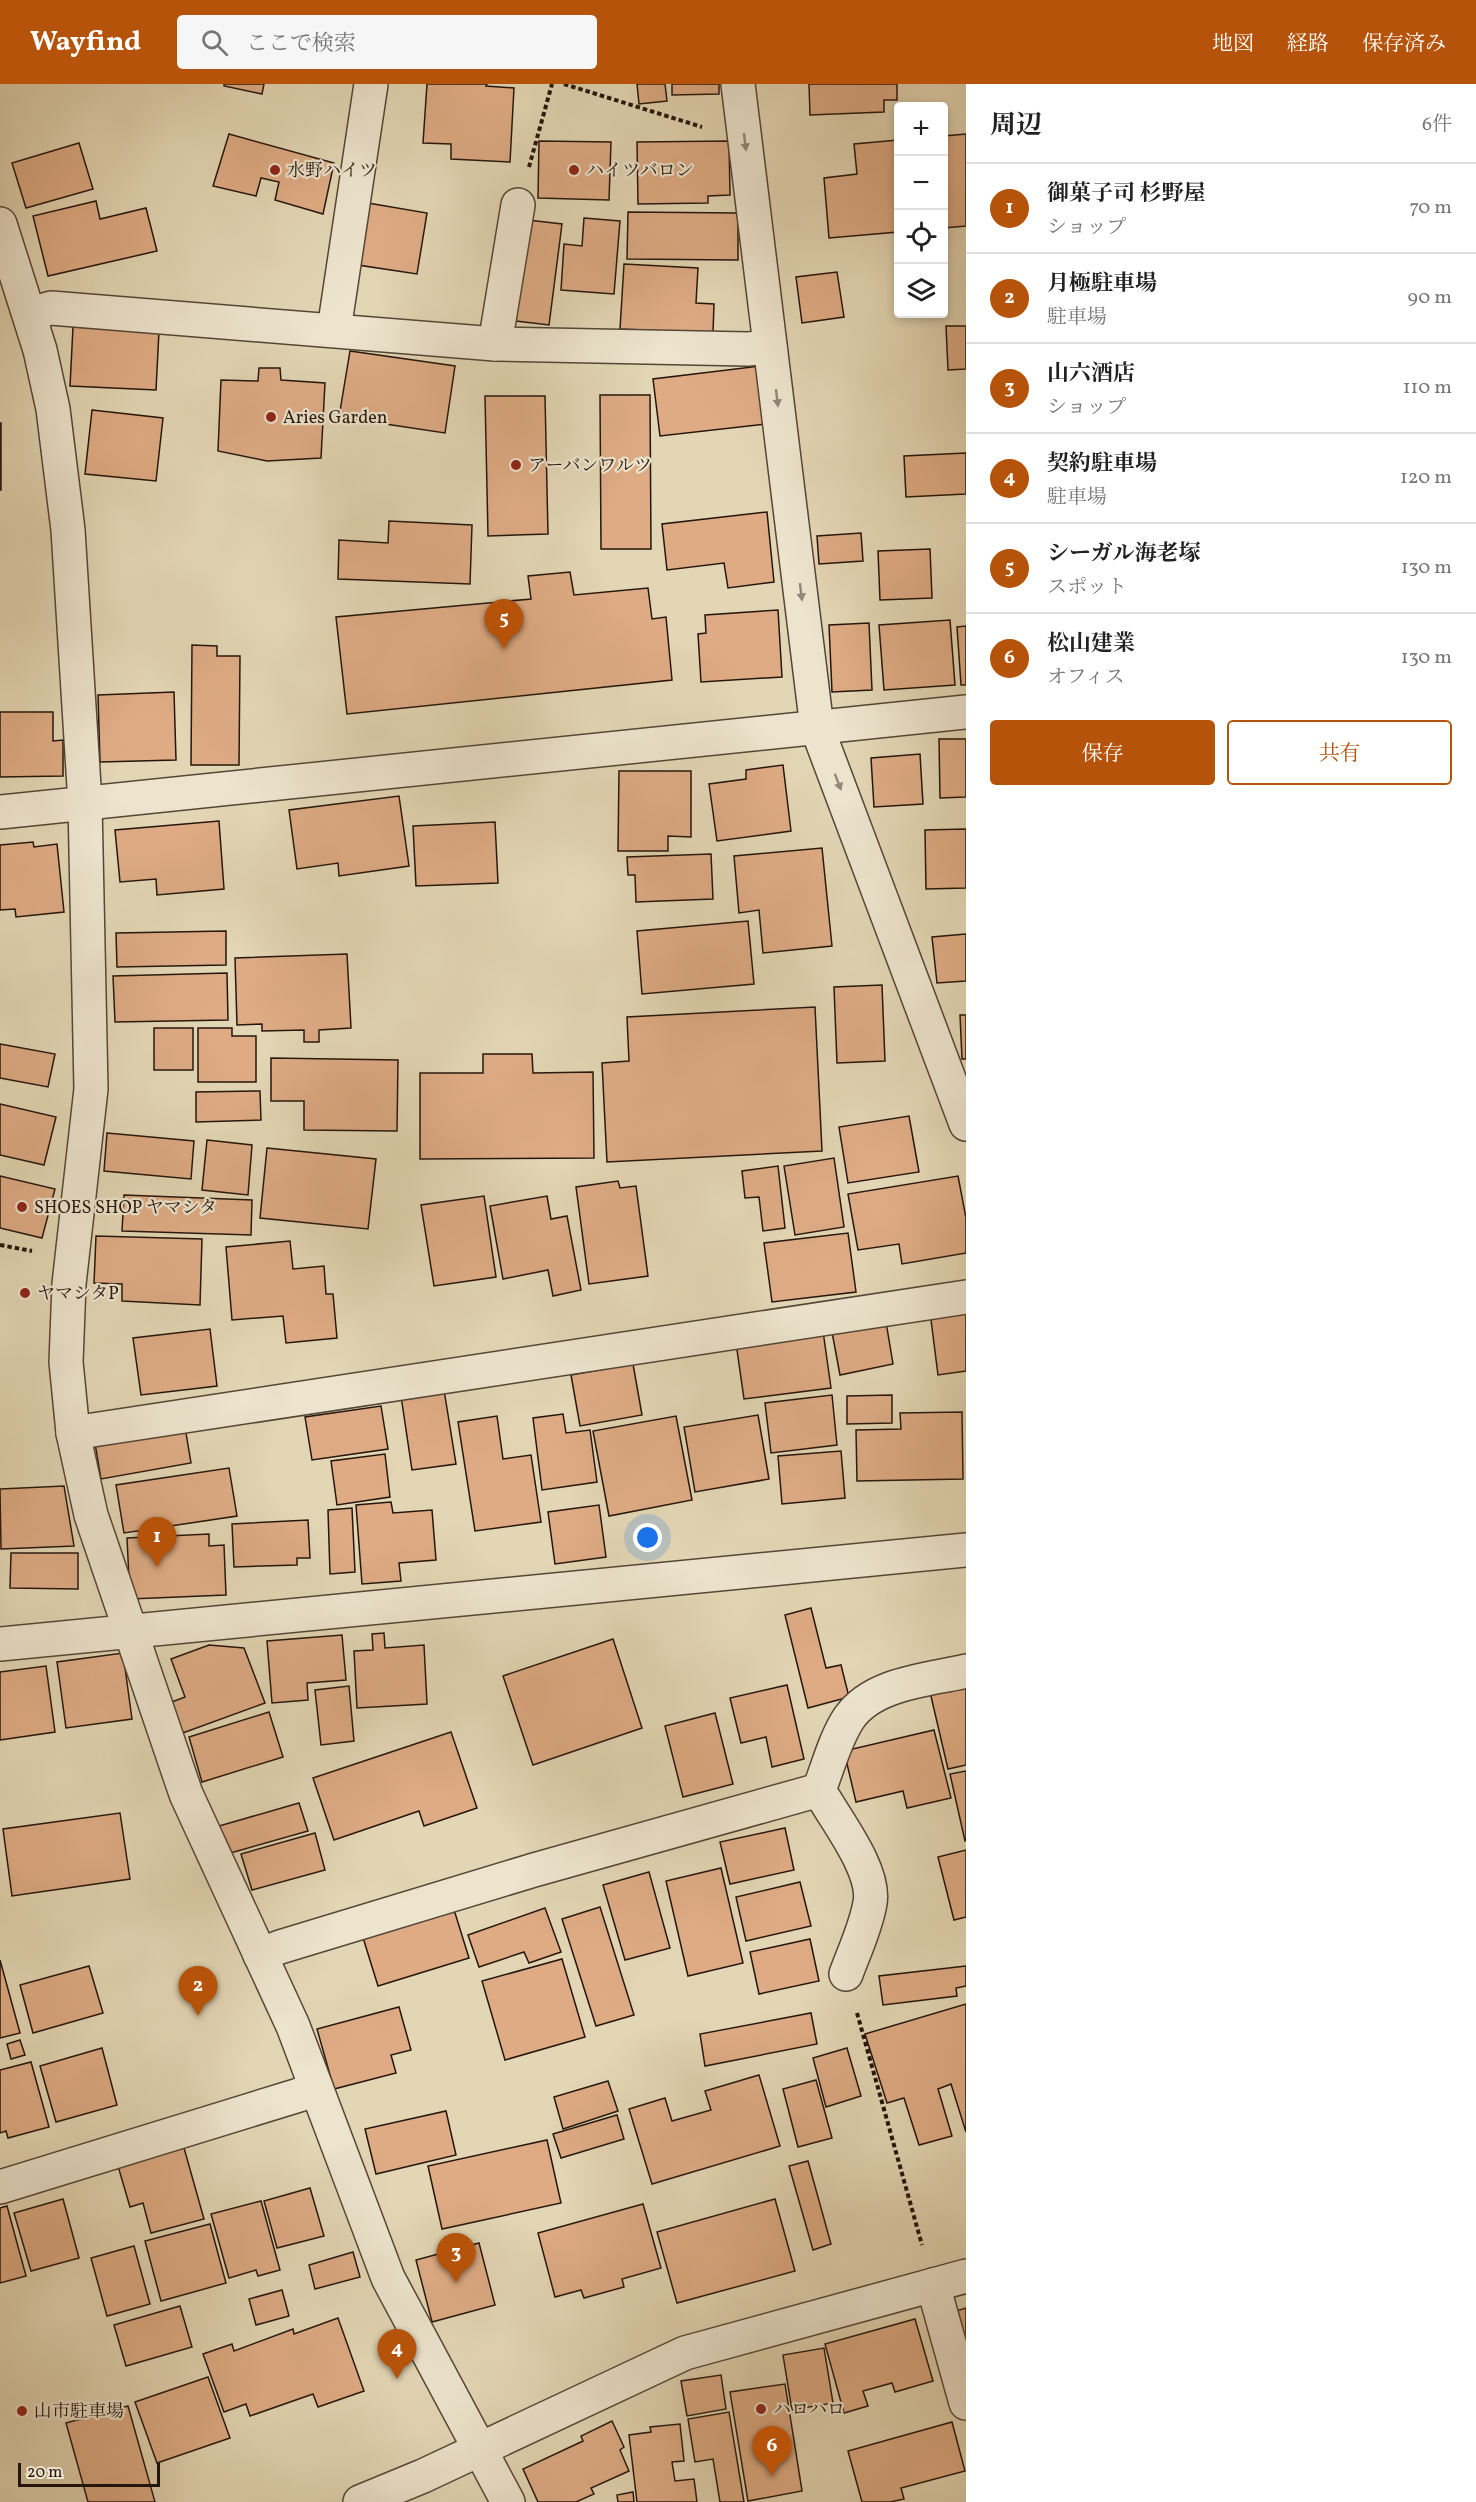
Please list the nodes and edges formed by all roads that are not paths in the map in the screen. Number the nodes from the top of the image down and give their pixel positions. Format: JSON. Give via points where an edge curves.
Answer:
{"nodes":[{"id":1,"x":371,"y":84,"type":"edge"},
{"id":2,"x":738,"y":84,"type":"edge"},
{"id":3,"x":518,"y":205,"type":"road end"},
{"id":4,"x":0,"y":224,"type":"edge"},
{"id":5,"x":30,"y":314,"type":"junction"},
{"id":6,"x":334,"y":330,"type":"junction"},
{"id":7,"x":495,"y":344,"type":"junction"},
{"id":8,"x":771,"y":347,"type":"junction"},
{"id":9,"x":966,"y":712,"type":"edge"},
{"id":10,"x":817,"y":728,"type":"junction"},
{"id":11,"x":85,"y":803,"type":"junction"},
{"id":12,"x":0,"y":812,"type":"edge"},
{"id":13,"x":966,"y":1124,"type":"edge"},
{"id":14,"x":966,"y":1297,"type":"edge"},
{"id":15,"x":73,"y":1433,"type":"junction"},
{"id":16,"x":966,"y":1550,"type":"edge"},
{"id":17,"x":130,"y":1631,"type":"junction"},
{"id":18,"x":0,"y":1644,"type":"edge"},
{"id":19,"x":966,"y":1671,"type":"edge"},
{"id":20,"x":819,"y":1790,"type":"junction"},
{"id":21,"x":260,"y":1956,"type":"junction"},
{"id":22,"x":846,"y":1974,"type":"road end"},
{"id":23,"x":316,"y":2087,"type":"junction"},
{"id":24,"x":0,"y":2187,"type":"edge"},
{"id":25,"x":966,"y":2276,"type":"edge"},
{"id":26,"x":933,"y":2285,"type":"junction"},
{"id":27,"x":966,"y":2403,"type":"edge"},
{"id":28,"x":480,"y":2449,"type":"junction"},
{"id":29,"x":360,"y":2502,"type":"edge"},
{"id":30,"x":508,"y":2502,"type":"edge"}],
"edges":[{"from":1,"to":6,"type":"street"},
{"from":2,"to":8,"type":"street","one_way":true},
{"from":3,"to":7,"type":"street"},
{"from":4,"to":5,"type":"street"},
{"from":5,"to":6,"type":"street","via":[[51,308]]},
{"from":5,"to":11,"type":"street","via":[[63,470]]},
{"from":6,"to":7,"type":"street"},
{"from":7,"to":8,"type":"street"},
{"from":8,"to":10,"type":"street","one_way":true},
{"from":9,"to":10,"type":"street"},
{"from":10,"to":11,"type":"street"},
{"from":10,"to":13,"type":"street","one_way":true},
{"from":11,"to":12,"type":"street"},
{"from":11,"to":15,"type":"street","via":[[90,1089],[69,1284],[66,1362]]},
{"from":14,"to":15,"type":"street"},
{"from":15,"to":17,"type":"street","via":[[90,1515]]},
{"from":16,"to":17,"type":"street"},
{"from":17,"to":18,"type":"street"},
{"from":17,"to":21,"type":"street","via":[[186,1794]]},
{"from":19,"to":20,"type":"street","via":[[884,1691],[858,1708],[848,1720]]},
{"from":20,"to":21,"type":"street","via":[[534,1870]]},
{"from":20,"to":22,"type":"street","via":[[869,1881],[871,1902]]},
{"from":21,"to":23,"type":"street"},
{"from":23,"to":24,"type":"street"},
{"from":23,"to":28,"type":"street","via":[[388,2278]]},
{"from":25,"to":26,"type":"street"},
{"from":26,"to":27,"type":"street"},
{"from":26,"to":28,"type":"street","via":[[685,2353]]},
{"from":28,"to":29,"type":"street"},
{"from":28,"to":30,"type":"street"}]}
